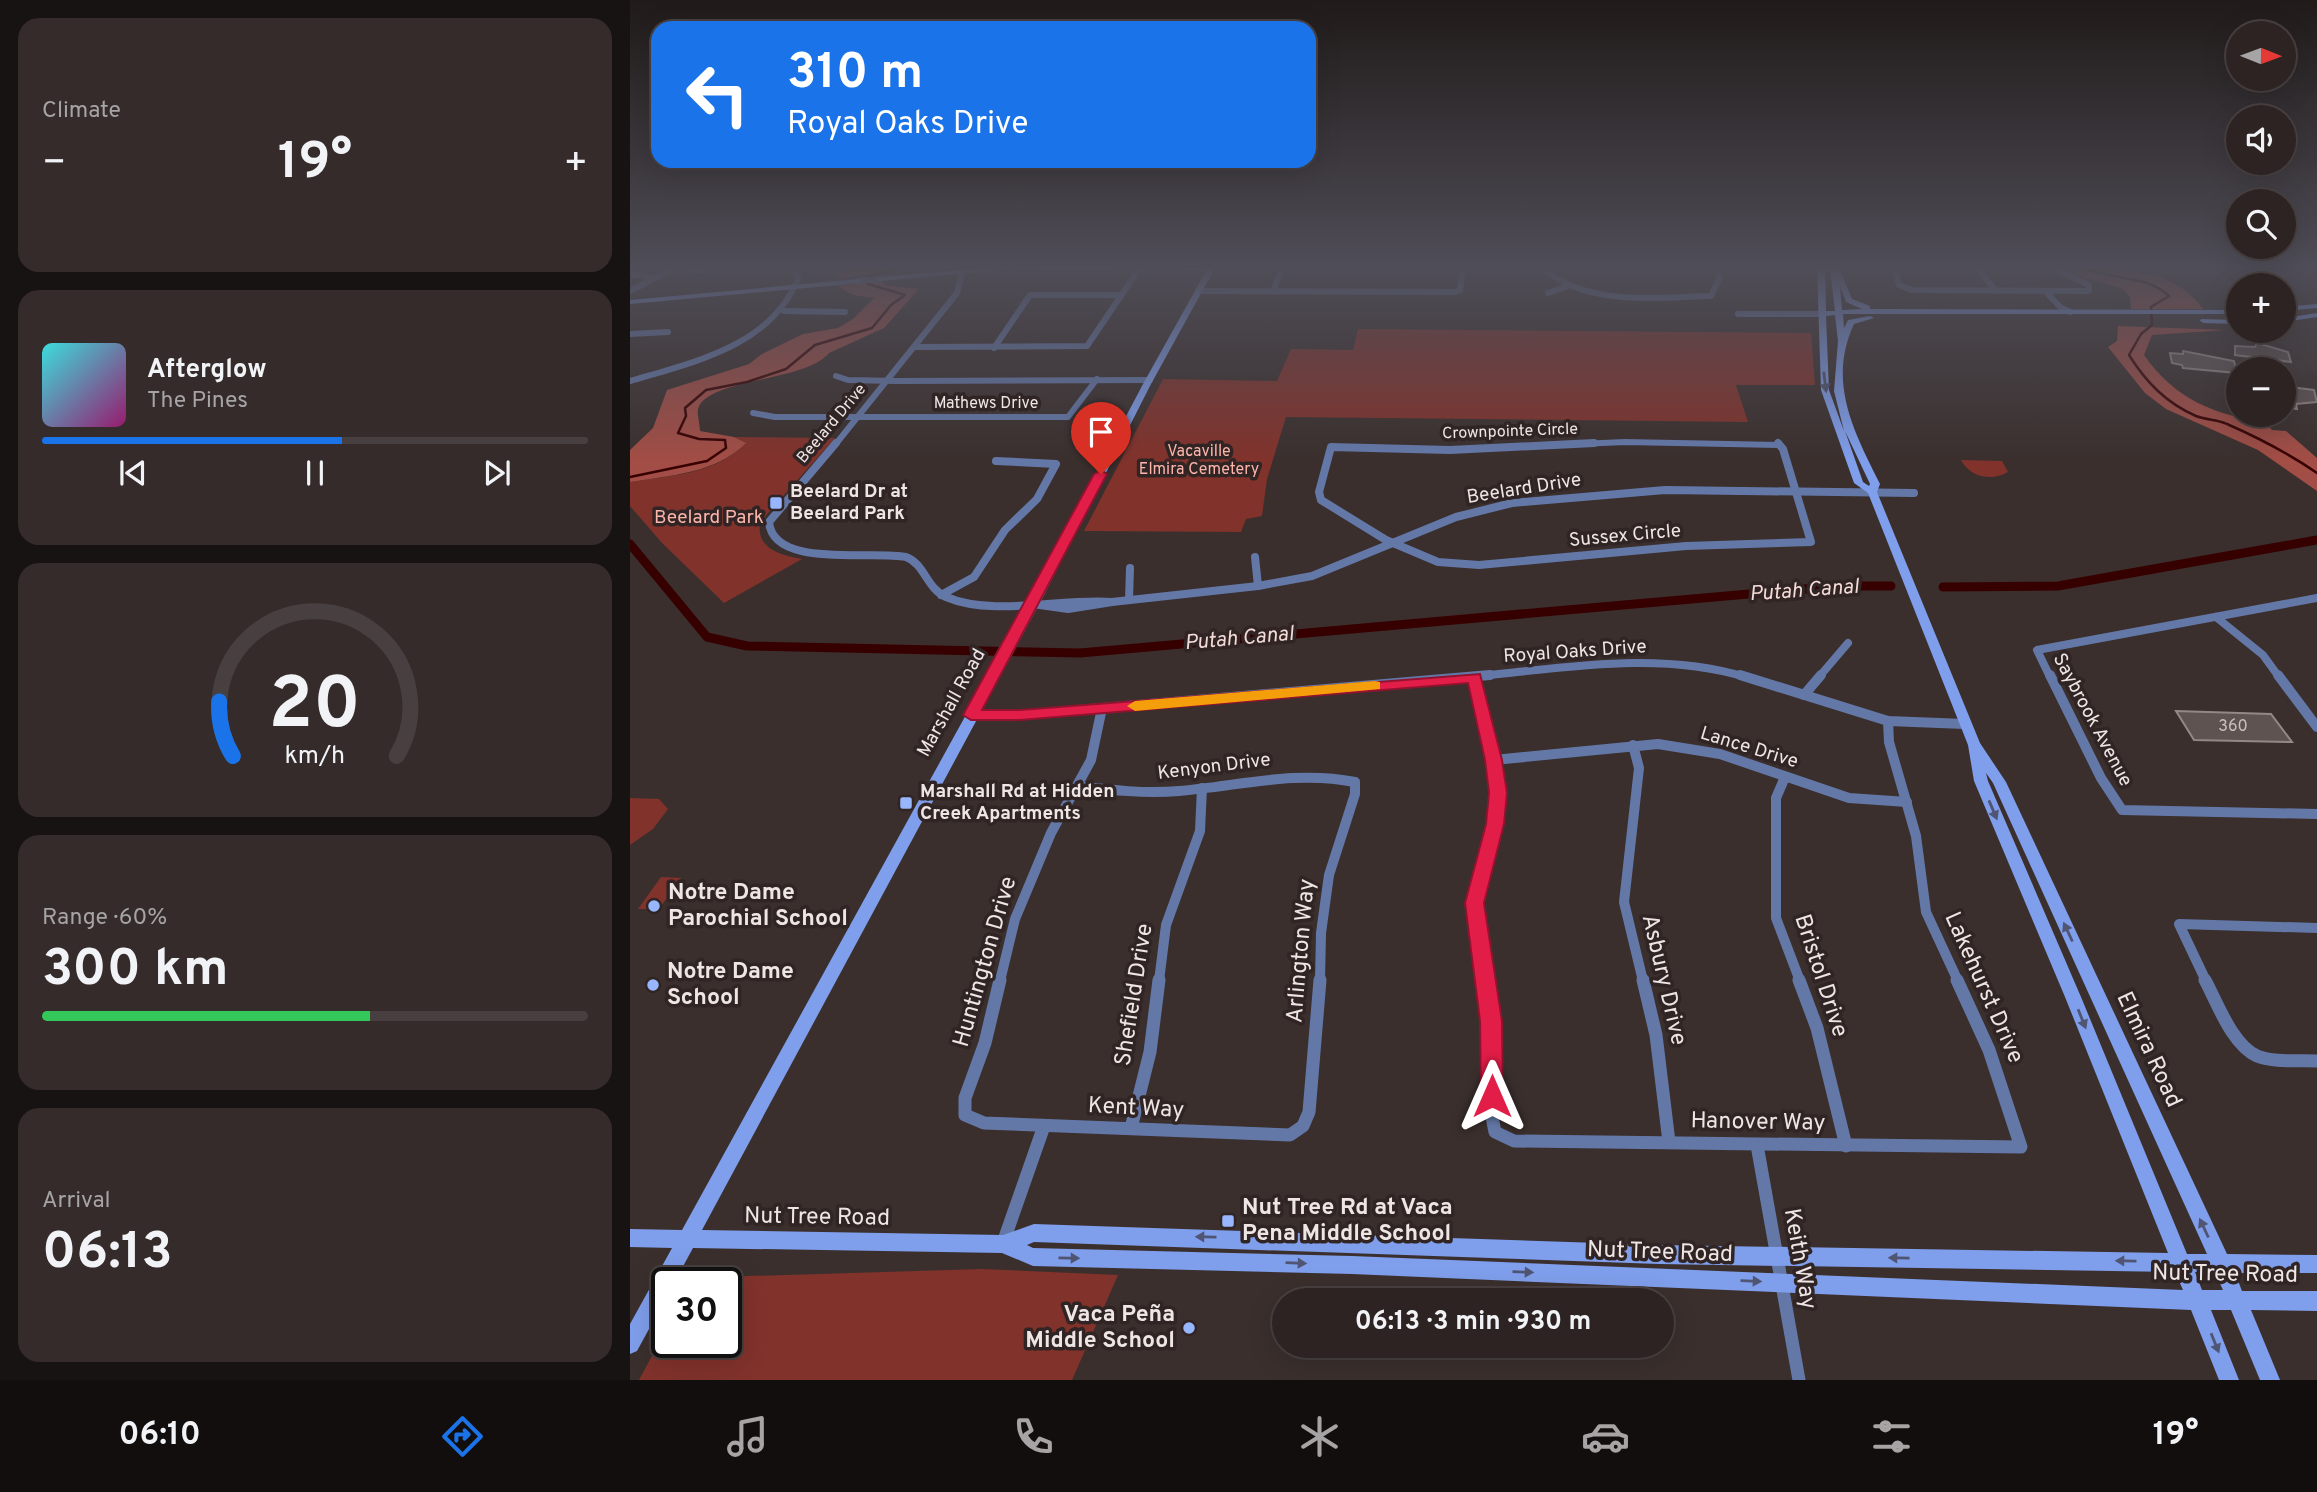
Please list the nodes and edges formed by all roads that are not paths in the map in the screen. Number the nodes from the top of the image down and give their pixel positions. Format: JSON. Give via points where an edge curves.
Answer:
{"nodes":[{"id":1,"x":660,"y":332,"type":"edge"},
{"id":2,"x":755,"y":332,"type":"edge"},
{"id":3,"x":926,"y":332,"type":"edge"},
{"id":4,"x":1005,"y":332,"type":"edge"},
{"id":5,"x":1096,"y":332,"type":"edge"},
{"id":6,"x":1176,"y":332,"type":"edge"},
{"id":7,"x":1821,"y":332,"type":"edge"},
{"id":8,"x":1841,"y":332,"type":"edge"},
{"id":9,"x":1845,"y":332,"type":"edge"},
{"id":10,"x":630,"y":334,"type":"edge"},
{"id":11,"x":1842,"y":341,"type":"junction"},
{"id":12,"x":914,"y":347,"type":"junction"},
{"id":13,"x":994,"y":348,"type":"junction"},
{"id":14,"x":836,"y":376,"type":"dead end"},
{"id":15,"x":1097,"y":379,"type":"junction"},
{"id":16,"x":1150,"y":380,"type":"junction"},
{"id":17,"x":630,"y":381,"type":"edge"},
{"id":18,"x":887,"y":381,"type":"junction"},
{"id":19,"x":753,"y":413,"type":"dead end"},
{"id":20,"x":857,"y":418,"type":"junction"},
{"id":21,"x":996,"y":461,"type":"dead end"},
{"id":22,"x":1796,"y":491,"type":"junction"},
{"id":23,"x":1872,"y":492,"type":"junction"},
{"id":24,"x":1914,"y":493,"type":"dead end"},
{"id":25,"x":1394,"y":543,"type":"junction"},
{"id":26,"x":1255,"y":557,"type":"dead end"},
{"id":27,"x":1130,"y":568,"type":"dead end"},
{"id":28,"x":1258,"y":586,"type":"junction"},
{"id":29,"x":941,"y":595,"type":"junction"},
{"id":30,"x":2317,"y":598,"type":"edge"},
{"id":31,"x":1129,"y":600,"type":"junction"},
{"id":32,"x":1033,"y":604,"type":"junction"},
{"id":33,"x":2216,"y":617,"type":"junction"},
{"id":34,"x":1848,"y":643,"type":"dead end"},
{"id":35,"x":1475,"y":677,"type":"junction"},
{"id":36,"x":1804,"y":695,"type":"junction"},
{"id":37,"x":1102,"y":708,"type":"junction"},
{"id":38,"x":971,"y":715,"type":"junction"},
{"id":39,"x":1888,"y":720,"type":"junction"},
{"id":40,"x":1965,"y":724,"type":"junction"},
{"id":41,"x":2317,"y":727,"type":"edge"},
{"id":42,"x":1633,"y":745,"type":"junction"},
{"id":43,"x":1974,"y":745,"type":"junction"},
{"id":44,"x":1494,"y":760,"type":"junction"},
{"id":45,"x":1785,"y":777,"type":"junction"},
{"id":46,"x":1355,"y":782,"type":"joint"},
{"id":47,"x":1077,"y":786,"type":"junction"},
{"id":48,"x":1202,"y":788,"type":"junction"},
{"id":49,"x":1907,"y":802,"type":"junction"},
{"id":50,"x":2317,"y":814,"type":"edge"},
{"id":51,"x":2317,"y":928,"type":"edge"},
{"id":52,"x":2317,"y":1061,"type":"edge"},
{"id":53,"x":965,"y":1115,"type":"joint"},
{"id":54,"x":1044,"y":1126,"type":"junction"},
{"id":55,"x":1303,"y":1126,"type":"joint"},
{"id":56,"x":1131,"y":1128,"type":"junction"},
{"id":57,"x":1669,"y":1142,"type":"junction"},
{"id":58,"x":1757,"y":1145,"type":"junction"},
{"id":59,"x":1846,"y":1146,"type":"junction"},
{"id":60,"x":2021,"y":1147,"type":"joint"},
{"id":61,"x":630,"y":1238,"type":"edge"},
{"id":62,"x":687,"y":1241,"type":"junction"},
{"id":63,"x":1003,"y":1244,"type":"junction"},
{"id":64,"x":1777,"y":1256,"type":"junction"},
{"id":65,"x":2182,"y":1262,"type":"junction"},
{"id":66,"x":2221,"y":1264,"type":"junction"},
{"id":67,"x":2317,"y":1264,"type":"edge"},
{"id":68,"x":1782,"y":1282,"type":"junction"},
{"id":69,"x":2198,"y":1301,"type":"junction"},
{"id":70,"x":2317,"y":1301,"type":"edge"},
{"id":71,"x":2238,"y":1302,"type":"junction"},
{"id":72,"x":630,"y":1344,"type":"edge"},
{"id":73,"x":1799,"y":1380,"type":"edge"},
{"id":74,"x":2230,"y":1380,"type":"edge"},
{"id":75,"x":2270,"y":1380,"type":"edge"}],
"edges":[{"from":1,"to":10,"type":"street"},
{"from":2,"to":17,"type":"street","via":[[728,347]]},
{"from":3,"to":12,"type":"street","name":"Beelard Drive"},
{"from":4,"to":13,"type":"street"},
{"from":5,"to":13,"type":"street","via":[[1087,346]]},
{"from":6,"to":16,"type":"main road","name":"Marshall Road"},
{"from":7,"to":23,"type":"main road","name":"Elmira Road","one_way":true,"via":[[1829,405],[1859,483]]},
{"from":8,"to":11,"type":"main road","name":"Elmira Road"},
{"from":9,"to":11,"type":"main road"},
{"from":11,"to":23,"type":"main road","name":"Elmira Road","via":[[1838,391],[1849,431],[1875,484]]},
{"from":12,"to":13,"type":"street"},
{"from":12,"to":18,"type":"street","name":"Beelard Drive"},
{"from":14,"to":18,"type":"street"},
{"from":15,"to":16,"type":"street"},
{"from":15,"to":18,"type":"street"},
{"from":15,"to":20,"type":"street","name":"Mathews Drive","via":[[1068,417]]},
{"from":16,"to":32,"type":"main road","name":"Marshall Road"},
{"from":18,"to":20,"type":"street","name":"Beelard Drive"},
{"from":19,"to":20,"type":"street"},
{"from":20,"to":29,"type":"street","name":"Beelard Drive","via":[[775,512],[769,522],[771,536],[800,551],[910,558]]},
{"from":21,"to":29,"type":"street","via":[[1056,464],[1037,499],[1005,530],[974,577]]},
{"from":22,"to":23,"type":"street","name":"Beelard Drive"},
{"from":22,"to":25,"type":"street","name":"Beelard Drive","via":[[1655,490],[1512,503],[1478,509]]},
{"from":22,"to":25,"type":"street","name":"Sussex Circle","via":[[1811,542],[1686,546],[1462,566],[1430,562]]},
{"from":22,"to":25,"type":"street","name":"Crownpointe Circle","via":[[1778,443],[1625,442],[1450,450],[1331,447],[1321,500]]},
{"from":23,"to":24,"type":"street","name":"Beelard Drive"},
{"from":23,"to":40,"type":"main road","name":"Elmira Road"},
{"from":25,"to":28,"type":"street","name":"Beelard Drive","via":[[1312,576]]},
{"from":26,"to":28,"type":"street"},
{"from":27,"to":31,"type":"street"},
{"from":28,"to":31,"type":"street","name":"Beelard Drive"},
{"from":29,"to":32,"type":"street","name":"Beelard Drive","via":[[973,604]]},
{"from":30,"to":33,"type":"street","name":"Saybrook Avenue"},
{"from":31,"to":32,"type":"street","name":"Beelard Drive","via":[[1068,608]]},
{"from":32,"to":38,"type":"main road","name":"Marshall Road"},
{"from":33,"to":41,"type":"street","via":[[2263,655]]},
{"from":33,"to":50,"type":"street","name":"Saybrook Avenue","via":[[2037,650],[2101,778],[2122,810]]},
{"from":34,"to":36,"type":"street"},
{"from":35,"to":36,"type":"street","name":"Royal Oaks Drive","via":[[1634,663],[1674,664],[1729,672]]},
{"from":35,"to":37,"type":"street","name":"Royal Oaks Drive"},
{"from":35,"to":44,"type":"street"},
{"from":36,"to":39,"type":"street","name":"Royal Oaks Drive"},
{"from":37,"to":38,"type":"street","name":"Royal Oaks Drive"},
{"from":37,"to":47,"type":"street","name":"Huntington Drive","via":[[1096,745]]},
{"from":38,"to":62,"type":"main road","name":"Marshall Road"},
{"from":39,"to":40,"type":"street","name":"Royal Oaks Drive"},
{"from":39,"to":49,"type":"street","name":"Lakehurst Drive","via":[[1889,742]]},
{"from":40,"to":43,"type":"main road","name":"Elmira Road"},
{"from":42,"to":44,"type":"street","name":"Lance Drive"},
{"from":42,"to":45,"type":"street","name":"Lance Drive","via":[[1701,749]]},
{"from":42,"to":57,"type":"street","name":"Asbury Drive","via":[[1639,768],[1624,902],[1656,1035]]},
{"from":43,"to":65,"type":"main road","name":"Elmira Road","one_way":true,"via":[[1980,781]]},
{"from":66,"to":43,"type":"main road","name":"Elmira Road","one_way":true,"via":[[1999,782]]},
{"from":44,"to":57,"type":"street","name":"Hanover Way","via":[[1495,824],[1475,903],[1491,1021],[1495,1132],[1514,1141]]},
{"from":45,"to":49,"type":"street","name":"Lance Drive","via":[[1849,798]]},
{"from":45,"to":59,"type":"street","name":"Bristol Drive","via":[[1776,797],[1776,918],[1818,1028]]},
{"from":46,"to":48,"type":"street","name":"Kenyon Drive","via":[[1271,776]]},
{"from":46,"to":55,"type":"street","name":"Arlington Way","via":[[1327,887],[1309,1112]]},
{"from":47,"to":48,"type":"street","name":"Kenyon Drive","via":[[1134,793]]},
{"from":47,"to":53,"type":"street","name":"Huntington Drive","via":[[1051,833],[1015,919],[985,1043],[965,1098]]},
{"from":48,"to":56,"type":"street","name":"Shefield Drive","via":[[1200,831],[1166,925],[1150,1052]]},
{"from":49,"to":60,"type":"street","name":"Lakehurst Drive","via":[[1926,912],[1989,1050]]},
{"from":51,"to":52,"type":"street","via":[[2179,923],[2237,1038],[2252,1054]]},
{"from":53,"to":54,"type":"street","name":"Kent Way","via":[[984,1123]]},
{"from":54,"to":56,"type":"street","name":"Kent Way"},
{"from":54,"to":63,"type":"street"},
{"from":55,"to":56,"type":"street","name":"Kent Way","via":[[1290,1135]]},
{"from":57,"to":58,"type":"street","name":"Hanover Way"},
{"from":58,"to":59,"type":"street","name":"Hanover Way"},
{"from":58,"to":64,"type":"street","name":"Keith Way"},
{"from":59,"to":60,"type":"street","name":"Hanover Way"},
{"from":61,"to":62,"type":"main road","name":"Nut Tree Road"},
{"from":62,"to":63,"type":"main road","name":"Nut Tree Road"},
{"from":62,"to":72,"type":"main road","name":"Marshall Road"},
{"from":64,"to":63,"type":"main road","name":"Nut Tree Road","one_way":true,"via":[[1034,1233]]},
{"from":63,"to":68,"type":"main road","name":"Nut Tree Road","one_way":true,"via":[[1033,1257]]},
{"from":65,"to":64,"type":"main road","name":"Nut Tree Road","one_way":true},
{"from":64,"to":68,"type":"street","name":"Keith Way"},
{"from":65,"to":66,"type":"main road","name":"Nut Tree Road"},
{"from":65,"to":69,"type":"main road","name":"Elmira Road"},
{"from":66,"to":67,"type":"main road","name":"Nut Tree Road"},
{"from":66,"to":71,"type":"main road","name":"Elmira Road"},
{"from":68,"to":69,"type":"main road","name":"Nut Tree Road"},
{"from":68,"to":73,"type":"street","name":"Keith Way"},
{"from":69,"to":71,"type":"main road","name":"Nut Tree Road"},
{"from":69,"to":74,"type":"main road","name":"Elmira Road","one_way":true},
{"from":70,"to":71,"type":"main road","name":"Nut Tree Road"},
{"from":71,"to":75,"type":"main road","name":"Elmira Road"}]}
